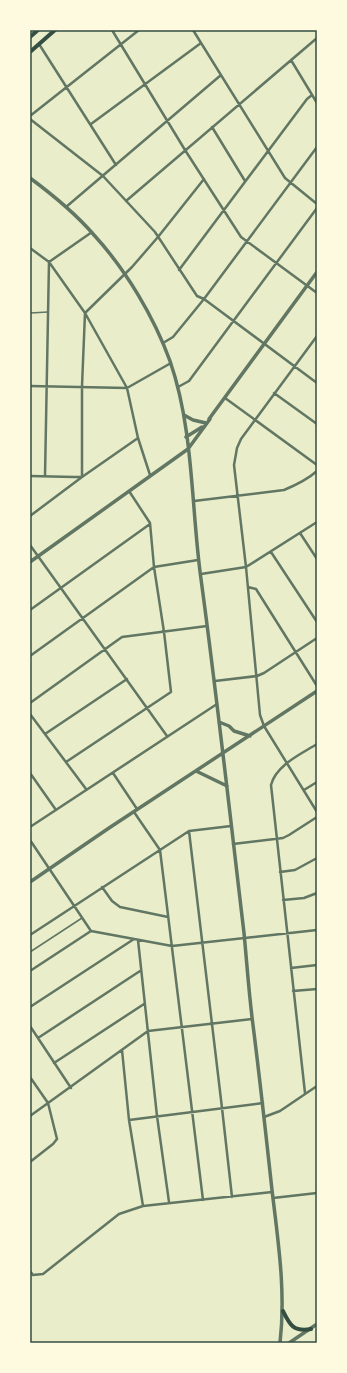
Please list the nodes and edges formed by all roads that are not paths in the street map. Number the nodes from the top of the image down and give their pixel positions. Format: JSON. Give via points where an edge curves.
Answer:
{"nodes":[{"id":1,"x":38,"y":30,"type":"edge"},
{"id":2,"x":55,"y":30,"type":"edge"},
{"id":3,"x":112,"y":30,"type":"edge"},
{"id":4,"x":139,"y":30,"type":"edge"},
{"id":5,"x":194,"y":30,"type":"edge"},
{"id":6,"x":30,"y":37,"type":"edge"},
{"id":7,"x":316,"y":40,"type":"edge"},
{"id":8,"x":201,"y":43,"type":"junction"},
{"id":9,"x":39,"y":44,"type":"junction"},
{"id":10,"x":121,"y":44,"type":"junction"},
{"id":11,"x":30,"y":52,"type":"edge"},
{"id":12,"x":291,"y":60,"type":"junction"},
{"id":13,"x":221,"y":75,"type":"junction"},
{"id":14,"x":145,"y":84,"type":"junction"},
{"id":15,"x":67,"y":87,"type":"junction"},
{"id":16,"x":312,"y":95,"type":"junction"},
{"id":17,"x":239,"y":104,"type":"junction"},
{"id":18,"x":317,"y":104,"type":"edge"},
{"id":19,"x":30,"y":116,"type":"edge"},
{"id":20,"x":30,"y":119,"type":"edge"},
{"id":21,"x":168,"y":121,"type":"junction"},
{"id":22,"x":91,"y":124,"type":"junction"},
{"id":23,"x":212,"y":127,"type":"junction"},
{"id":24,"x":317,"y":147,"type":"edge"},
{"id":25,"x":185,"y":150,"type":"junction"},
{"id":26,"x":268,"y":151,"type":"junction"},
{"id":27,"x":116,"y":165,"type":"junction"},
{"id":28,"x":103,"y":176,"type":"junction"},
{"id":29,"x":30,"y":178,"type":"edge"},
{"id":30,"x":204,"y":179,"type":"junction"},
{"id":31,"x":245,"y":181,"type":"junction"},
{"id":32,"x":291,"y":182,"type":"junction"},
{"id":33,"x":126,"y":201,"type":"junction"},
{"id":34,"x":317,"y":204,"type":"edge"},
{"id":35,"x":66,"y":207,"type":"junction"},
{"id":36,"x":317,"y":208,"type":"edge"},
{"id":37,"x":224,"y":210,"type":"junction"},
{"id":38,"x":92,"y":232,"type":"junction"},
{"id":39,"x":158,"y":237,"type":"junction"},
{"id":40,"x":247,"y":240,"type":"junction"},
{"id":41,"x":30,"y":248,"type":"edge"},
{"id":42,"x":49,"y":262,"type":"junction"},
{"id":43,"x":276,"y":263,"type":"junction"},
{"id":44,"x":179,"y":270,"type":"junction"},
{"id":45,"x":317,"y":272,"type":"edge"},
{"id":46,"x":125,"y":275,"type":"junction"},
{"id":47,"x":307,"y":286,"type":"junction"},
{"id":48,"x":317,"y":293,"type":"edge"},
{"id":49,"x":204,"y":299,"type":"junction"},
{"id":50,"x":48,"y":312,"type":"junction"},
{"id":51,"x":30,"y":313,"type":"edge"},
{"id":52,"x":85,"y":314,"type":"junction"},
{"id":53,"x":234,"y":321,"type":"junction"},
{"id":54,"x":316,"y":338,"type":"edge"},
{"id":55,"x":163,"y":343,"type":"junction"},
{"id":56,"x":264,"y":344,"type":"junction"},
{"id":57,"x":171,"y":363,"type":"junction"},
{"id":58,"x":295,"y":366,"type":"junction"},
{"id":59,"x":317,"y":382,"type":"edge"},
{"id":60,"x":30,"y":386,"type":"edge"},
{"id":61,"x":46,"y":386,"type":"junction"},
{"id":62,"x":82,"y":386,"type":"junction"},
{"id":63,"x":178,"y":387,"type":"junction"},
{"id":64,"x":126,"y":388,"type":"junction"},
{"id":65,"x":274,"y":393,"type":"junction"},
{"id":66,"x":225,"y":398,"type":"junction"},
{"id":67,"x":184,"y":415,"type":"junction"},
{"id":68,"x":210,"y":419,"type":"junction"},
{"id":69,"x":254,"y":420,"type":"junction"},
{"id":70,"x":206,"y":423,"type":"junction"},
{"id":71,"x":317,"y":424,"type":"edge"},
{"id":72,"x":186,"y":436,"type":"junction"},
{"id":73,"x":138,"y":438,"type":"junction"},
{"id":74,"x":188,"y":449,"type":"junction"},
{"id":75,"x":317,"y":465,"type":"edge"},
{"id":76,"x":317,"y":471,"type":"edge"},
{"id":77,"x":150,"y":475,"type":"junction"},
{"id":78,"x":30,"y":476,"type":"edge"},
{"id":79,"x":45,"y":476,"type":"junction"},
{"id":80,"x":82,"y":476,"type":"junction"},
{"id":81,"x":129,"y":490,"type":"junction"},
{"id":82,"x":237,"y":496,"type":"junction"},
{"id":83,"x":194,"y":500,"type":"junction"},
{"id":84,"x":30,"y":516,"type":"edge"},
{"id":85,"x":317,"y":522,"type":"edge"},
{"id":86,"x":150,"y":523,"type":"junction"},
{"id":87,"x":300,"y":533,"type":"junction"},
{"id":88,"x":30,"y":545,"type":"edge"},
{"id":89,"x":271,"y":552,"type":"junction"},
{"id":90,"x":39,"y":556,"type":"junction"},
{"id":91,"x":317,"y":559,"type":"edge"},
{"id":92,"x":198,"y":560,"type":"junction"},
{"id":93,"x":30,"y":562,"type":"edge"},
{"id":94,"x":154,"y":567,"type":"junction"},
{"id":95,"x":246,"y":567,"type":"junction"},
{"id":96,"x":200,"y":574,"type":"junction"},
{"id":97,"x":61,"y":587,"type":"junction"},
{"id":98,"x":248,"y":587,"type":"junction"},
{"id":99,"x":30,"y":610,"type":"edge"},
{"id":100,"x":83,"y":618,"type":"junction"},
{"id":101,"x":317,"y":622,"type":"edge"},
{"id":102,"x":207,"y":626,"type":"junction"},
{"id":103,"x":164,"y":632,"type":"junction"},
{"id":104,"x":317,"y":638,"type":"edge"},
{"id":105,"x":105,"y":649,"type":"junction"},
{"id":106,"x":296,"y":652,"type":"junction"},
{"id":107,"x":30,"y":656,"type":"edge"},
{"id":108,"x":258,"y":676,"type":"junction"},
{"id":109,"x":127,"y":679,"type":"junction"},
{"id":110,"x":215,"y":681,"type":"junction"},
{"id":111,"x":317,"y":686,"type":"edge"},
{"id":112,"x":317,"y":692,"type":"edge"},
{"id":113,"x":30,"y":703,"type":"edge"},
{"id":114,"x":217,"y":704,"type":"junction"},
{"id":115,"x":147,"y":708,"type":"junction"},
{"id":116,"x":30,"y":714,"type":"edge"},
{"id":117,"x":219,"y":722,"type":"junction"},
{"id":118,"x":264,"y":726,"type":"junction"},
{"id":119,"x":45,"y":734,"type":"junction"},
{"id":120,"x":168,"y":736,"type":"junction"},
{"id":121,"x":250,"y":736,"type":"junction"},
{"id":122,"x":317,"y":744,"type":"edge"},
{"id":123,"x":223,"y":754,"type":"junction"},
{"id":124,"x":66,"y":762,"type":"junction"},
{"id":125,"x":287,"y":763,"type":"junction"},
{"id":126,"x":196,"y":771,"type":"junction"},
{"id":127,"x":30,"y":773,"type":"edge"},
{"id":128,"x":113,"y":773,"type":"junction"},
{"id":129,"x":317,"y":782,"type":"edge"},
{"id":130,"x":226,"y":786,"type":"junction"},
{"id":131,"x":86,"y":789,"type":"junction"},
{"id":132,"x":304,"y":790,"type":"junction"},
{"id":133,"x":56,"y":810,"type":"junction"},
{"id":134,"x":136,"y":811,"type":"junction"},
{"id":135,"x":317,"y":812,"type":"edge"},
{"id":136,"x":317,"y":817,"type":"edge"},
{"id":137,"x":231,"y":826,"type":"junction"},
{"id":138,"x":30,"y":827,"type":"edge"},
{"id":139,"x":189,"y":831,"type":"junction"},
{"id":140,"x":276,"y":839,"type":"junction"},
{"id":141,"x":30,"y":840,"type":"edge"},
{"id":142,"x":233,"y":844,"type":"junction"},
{"id":143,"x":160,"y":850,"type":"junction"},
{"id":144,"x":317,"y":858,"type":"edge"},
{"id":145,"x":49,"y":870,"type":"junction"},
{"id":146,"x":280,"y":872,"type":"junction"},
{"id":147,"x":30,"y":882,"type":"edge"},
{"id":148,"x":102,"y":887,"type":"junction"},
{"id":149,"x":317,"y":893,"type":"edge"},
{"id":150,"x":283,"y":900,"type":"junction"},
{"id":151,"x":74,"y":906,"type":"junction"},
{"id":152,"x":168,"y":917,"type":"junction"},
{"id":153,"x":82,"y":918,"type":"junction"},
{"id":154,"x":317,"y":930,"type":"edge"},
{"id":155,"x":91,"y":931,"type":"junction"},
{"id":156,"x":287,"y":933,"type":"junction"},
{"id":157,"x":30,"y":935,"type":"edge"},
{"id":158,"x":244,"y":937,"type":"junction"},
{"id":159,"x":136,"y":940,"type":"junction"},
{"id":160,"x":202,"y":943,"type":"junction"},
{"id":161,"x":172,"y":946,"type":"junction"},
{"id":162,"x":30,"y":952,"type":"edge"},
{"id":163,"x":317,"y":965,"type":"edge"},
{"id":164,"x":291,"y":968,"type":"junction"},
{"id":165,"x":30,"y":971,"type":"edge"},
{"id":166,"x":140,"y":971,"type":"junction"},
{"id":167,"x":317,"y":989,"type":"edge"},
{"id":168,"x":293,"y":991,"type":"junction"},
{"id":169,"x":144,"y":1004,"type":"junction"},
{"id":170,"x":30,"y":1007,"type":"edge"},
{"id":171,"x":252,"y":1019,"type":"junction"},
{"id":172,"x":211,"y":1023,"type":"junction"},
{"id":173,"x":30,"y":1026,"type":"edge"},
{"id":174,"x":182,"y":1026,"type":"junction"},
{"id":175,"x":148,"y":1031,"type":"junction"},
{"id":176,"x":38,"y":1038,"type":"junction"},
{"id":177,"x":122,"y":1050,"type":"junction"},
{"id":178,"x":54,"y":1063,"type":"junction"},
{"id":179,"x":30,"y":1077,"type":"edge"},
{"id":180,"x":317,"y":1086,"type":"edge"},
{"id":181,"x":71,"y":1088,"type":"junction"},
{"id":182,"x":305,"y":1093,"type":"junction"},
{"id":183,"x":263,"y":1103,"type":"junction"},
{"id":184,"x":48,"y":1104,"type":"junction"},
{"id":185,"x":222,"y":1108,"type":"junction"},
{"id":186,"x":192,"y":1112,"type":"junction"},
{"id":187,"x":30,"y":1116,"type":"edge"},
{"id":188,"x":157,"y":1116,"type":"junction"},
{"id":189,"x":264,"y":1117,"type":"junction"},
{"id":190,"x":129,"y":1120,"type":"junction"},
{"id":191,"x":30,"y":1162,"type":"edge"},
{"id":192,"x":272,"y":1192,"type":"junction"},
{"id":193,"x":317,"y":1193,"type":"edge"},
{"id":194,"x":232,"y":1197,"type":"junction"},
{"id":195,"x":273,"y":1198,"type":"junction"},
{"id":196,"x":203,"y":1200,"type":"junction"},
{"id":197,"x":169,"y":1202,"type":"junction"},
{"id":198,"x":142,"y":1206,"type":"junction"},
{"id":199,"x":30,"y":1271,"type":"edge"},
{"id":200,"x":283,"y":1310,"type":"junction"},
{"id":201,"x":317,"y":1324,"type":"edge"},
{"id":202,"x":311,"y":1328,"type":"junction"},
{"id":203,"x":280,"y":1343,"type":"edge"},
{"id":204,"x":289,"y":1343,"type":"edge"}],
"edges":[{"from":1,"to":6,"type":"main road"},
{"from":2,"to":9,"type":"main road"},
{"from":3,"to":10,"type":"street"},
{"from":4,"to":10,"type":"street"},
{"from":5,"to":8,"type":"street"},
{"from":7,"to":12,"type":"street"},
{"from":8,"to":13,"type":"street"},
{"from":8,"to":14,"type":"street"},
{"from":9,"to":11,"type":"main road"},
{"from":9,"to":15,"type":"street"},
{"from":10,"to":14,"type":"street"},
{"from":10,"to":15,"type":"street"},
{"from":12,"to":16,"type":"street"},
{"from":12,"to":17,"type":"street"},
{"from":13,"to":17,"type":"street"},
{"from":13,"to":21,"type":"street"},
{"from":14,"to":21,"type":"street"},
{"from":14,"to":22,"type":"street"},
{"from":15,"to":19,"type":"street"},
{"from":15,"to":22,"type":"street"},
{"from":16,"to":18,"type":"street"},
{"from":16,"to":26,"type":"street"},
{"from":17,"to":23,"type":"street"},
{"from":17,"to":26,"type":"street"},
{"from":20,"to":28,"type":"street"},
{"from":21,"to":25,"type":"street"},
{"from":21,"to":27,"type":"street"},
{"from":22,"to":27,"type":"street"},
{"from":23,"to":25,"type":"street"},
{"from":23,"to":31,"type":"street"},
{"from":24,"to":32,"type":"street"},
{"from":25,"to":30,"type":"street"},
{"from":25,"to":33,"type":"street"},
{"from":26,"to":31,"type":"street"},
{"from":26,"to":32,"type":"street","via":[[285,178]]},
{"from":27,"to":28,"type":"street"},
{"from":28,"to":33,"type":"street"},
{"from":28,"to":35,"type":"street"},
{"from":29,"to":35,"type":"street"},
{"from":30,"to":37,"type":"street"},
{"from":30,"to":39,"type":"street"},
{"from":31,"to":37,"type":"street"},
{"from":32,"to":34,"type":"street"},
{"from":32,"to":40,"type":"street"},
{"from":33,"to":39,"type":"street"},
{"from":35,"to":38,"type":"street"},
{"from":36,"to":43,"type":"street"},
{"from":37,"to":40,"type":"street","via":[[241,237]]},
{"from":37,"to":44,"type":"street"},
{"from":38,"to":42,"type":"street"},
{"from":38,"to":46,"type":"street"},
{"from":39,"to":44,"type":"street"},
{"from":39,"to":46,"type":"street"},
{"from":40,"to":43,"type":"street"},
{"from":40,"to":49,"type":"street"},
{"from":41,"to":42,"type":"street"},
{"from":42,"to":50,"type":"street"},
{"from":42,"to":52,"type":"street"},
{"from":43,"to":47,"type":"street"},
{"from":43,"to":53,"type":"street"},
{"from":44,"to":49,"type":"street","via":[[197,296]]},
{"from":45,"to":47,"type":"street"},
{"from":46,"to":52,"type":"street"},
{"from":46,"to":55,"type":"street"},
{"from":47,"to":48,"type":"street"},
{"from":47,"to":56,"type":"street"},
{"from":49,"to":53,"type":"street"},
{"from":49,"to":55,"type":"street","via":[[173,337]]},
{"from":50,"to":51,"type":"lane"},
{"from":50,"to":61,"type":"street"},
{"from":52,"to":62,"type":"street"},
{"from":52,"to":64,"type":"street"},
{"from":53,"to":56,"type":"street"},
{"from":53,"to":63,"type":"street","via":[[189,380]]},
{"from":54,"to":58,"type":"street"},
{"from":55,"to":57,"type":"street"},
{"from":56,"to":58,"type":"street"},
{"from":56,"to":66,"type":"street"},
{"from":57,"to":63,"type":"street"},
{"from":57,"to":64,"type":"street"},
{"from":58,"to":59,"type":"street"},
{"from":58,"to":65,"type":"street"},
{"from":60,"to":61,"type":"street"},
{"from":61,"to":62,"type":"street"},
{"from":61,"to":79,"type":"street"},
{"from":62,"to":64,"type":"street"},
{"from":62,"to":80,"type":"street"},
{"from":63,"to":67,"type":"street"},
{"from":64,"to":73,"type":"street"},
{"from":65,"to":69,"type":"street"},
{"from":65,"to":71,"type":"street"},
{"from":66,"to":68,"type":"street"},
{"from":66,"to":69,"type":"street"},
{"from":67,"to":70,"type":"street"},
{"from":67,"to":72,"type":"street"},
{"from":68,"to":70,"type":"street"},
{"from":68,"to":74,"type":"street"},
{"from":69,"to":75,"type":"street"},
{"from":69,"to":82,"type":"street","via":[[241,439],[235,456]]},
{"from":70,"to":72,"type":"street"},
{"from":72,"to":74,"type":"street"},
{"from":73,"to":77,"type":"street"},
{"from":73,"to":80,"type":"street"},
{"from":74,"to":77,"type":"street"},
{"from":74,"to":83,"type":"street"},
{"from":76,"to":82,"type":"street","via":[[284,490]]},
{"from":77,"to":81,"type":"street"},
{"from":78,"to":79,"type":"street"},
{"from":79,"to":80,"type":"street"},
{"from":80,"to":84,"type":"street"},
{"from":81,"to":86,"type":"street"},
{"from":81,"to":90,"type":"street"},
{"from":82,"to":83,"type":"street"},
{"from":82,"to":95,"type":"street"},
{"from":83,"to":92,"type":"street"},
{"from":85,"to":87,"type":"street"},
{"from":86,"to":94,"type":"street"},
{"from":86,"to":97,"type":"street"},
{"from":87,"to":89,"type":"street"},
{"from":87,"to":91,"type":"street"},
{"from":88,"to":90,"type":"street"},
{"from":89,"to":95,"type":"street"},
{"from":89,"to":101,"type":"street"},
{"from":90,"to":93,"type":"street"},
{"from":90,"to":97,"type":"street"},
{"from":92,"to":94,"type":"street"},
{"from":92,"to":96,"type":"street"},
{"from":94,"to":100,"type":"street"},
{"from":94,"to":103,"type":"street"},
{"from":95,"to":96,"type":"street"},
{"from":95,"to":98,"type":"street"},
{"from":96,"to":102,"type":"street"},
{"from":97,"to":99,"type":"street"},
{"from":97,"to":100,"type":"street"},
{"from":98,"to":106,"type":"street","via":[[256,589]]},
{"from":98,"to":108,"type":"street"},
{"from":100,"to":105,"type":"street"},
{"from":100,"to":107,"type":"street"},
{"from":102,"to":103,"type":"street"},
{"from":102,"to":110,"type":"street"},
{"from":103,"to":105,"type":"street","via":[[122,637]]},
{"from":103,"to":115,"type":"street","via":[[171,692]]},
{"from":104,"to":106,"type":"street"},
{"from":105,"to":109,"type":"street"},
{"from":105,"to":113,"type":"street"},
{"from":106,"to":108,"type":"street"},
{"from":106,"to":111,"type":"street"},
{"from":108,"to":110,"type":"street"},
{"from":108,"to":118,"type":"street","via":[[260,715]]},
{"from":109,"to":115,"type":"street"},
{"from":109,"to":119,"type":"street"},
{"from":110,"to":114,"type":"street"},
{"from":112,"to":118,"type":"street"},
{"from":114,"to":117,"type":"street"},
{"from":114,"to":120,"type":"street"},
{"from":115,"to":120,"type":"street"},
{"from":115,"to":124,"type":"street"},
{"from":116,"to":119,"type":"street"},
{"from":117,"to":121,"type":"street","via":[[230,726],[234,731]]},
{"from":117,"to":123,"type":"street"},
{"from":118,"to":121,"type":"street"},
{"from":118,"to":125,"type":"street"},
{"from":119,"to":124,"type":"street"},
{"from":120,"to":128,"type":"street"},
{"from":121,"to":123,"type":"street"},
{"from":122,"to":125,"type":"street"},
{"from":123,"to":126,"type":"street"},
{"from":123,"to":130,"type":"street"},
{"from":124,"to":131,"type":"street"},
{"from":125,"to":132,"type":"street"},
{"from":125,"to":140,"type":"street","via":[[273,777],[270,784]]},
{"from":126,"to":130,"type":"street"},
{"from":126,"to":134,"type":"street"},
{"from":127,"to":133,"type":"street"},
{"from":128,"to":131,"type":"street"},
{"from":128,"to":134,"type":"street"},
{"from":129,"to":132,"type":"street"},
{"from":130,"to":137,"type":"street"},
{"from":131,"to":133,"type":"street"},
{"from":132,"to":135,"type":"street"},
{"from":133,"to":138,"type":"street"},
{"from":134,"to":143,"type":"street"},
{"from":134,"to":145,"type":"street"},
{"from":136,"to":140,"type":"street","via":[[289,835]]},
{"from":137,"to":139,"type":"street"},
{"from":137,"to":142,"type":"street"},
{"from":139,"to":143,"type":"street"},
{"from":139,"to":160,"type":"street"},
{"from":140,"to":142,"type":"street"},
{"from":140,"to":146,"type":"street"},
{"from":141,"to":145,"type":"street"},
{"from":142,"to":158,"type":"street"},
{"from":143,"to":148,"type":"street"},
{"from":143,"to":152,"type":"street"},
{"from":144,"to":146,"type":"street","via":[[295,870]]},
{"from":145,"to":147,"type":"street"},
{"from":145,"to":151,"type":"street"},
{"from":146,"to":150,"type":"street"},
{"from":148,"to":151,"type":"street"},
{"from":148,"to":152,"type":"street","via":[[115,905]]},
{"from":149,"to":150,"type":"street","via":[[304,898]]},
{"from":150,"to":156,"type":"street"},
{"from":151,"to":153,"type":"street"},
{"from":151,"to":157,"type":"street"},
{"from":152,"to":161,"type":"street"},
{"from":153,"to":155,"type":"street"},
{"from":153,"to":162,"type":"lane"},
{"from":154,"to":156,"type":"street"},
{"from":155,"to":159,"type":"street"},
{"from":155,"to":165,"type":"street"},
{"from":156,"to":158,"type":"street"},
{"from":156,"to":164,"type":"street"},
{"from":158,"to":160,"type":"street"},
{"from":158,"to":171,"type":"street"},
{"from":159,"to":161,"type":"street"},
{"from":159,"to":166,"type":"street"},
{"from":159,"to":170,"type":"street"},
{"from":160,"to":161,"type":"street"},
{"from":160,"to":172,"type":"street"},
{"from":161,"to":174,"type":"street"},
{"from":163,"to":164,"type":"street"},
{"from":164,"to":168,"type":"street"},
{"from":166,"to":169,"type":"street"},
{"from":166,"to":176,"type":"street"},
{"from":167,"to":168,"type":"street"},
{"from":168,"to":182,"type":"street"},
{"from":169,"to":175,"type":"street"},
{"from":169,"to":178,"type":"street"},
{"from":171,"to":172,"type":"street"},
{"from":171,"to":183,"type":"street"},
{"from":172,"to":174,"type":"street"},
{"from":172,"to":185,"type":"street"},
{"from":173,"to":176,"type":"street"},
{"from":174,"to":175,"type":"street"},
{"from":174,"to":186,"type":"street"},
{"from":175,"to":177,"type":"street"},
{"from":175,"to":188,"type":"street"},
{"from":176,"to":178,"type":"street"},
{"from":177,"to":181,"type":"street"},
{"from":177,"to":190,"type":"street"},
{"from":178,"to":181,"type":"street"},
{"from":179,"to":184,"type":"street"},
{"from":180,"to":182,"type":"street"},
{"from":181,"to":184,"type":"street"},
{"from":182,"to":189,"type":"street","via":[[280,1111]]},
{"from":183,"to":185,"type":"street"},
{"from":183,"to":189,"type":"street"},
{"from":184,"to":187,"type":"street"},
{"from":184,"to":191,"type":"street","via":[[57,1140]]},
{"from":185,"to":186,"type":"street"},
{"from":185,"to":194,"type":"street"},
{"from":186,"to":188,"type":"street"},
{"from":186,"to":196,"type":"street"},
{"from":188,"to":190,"type":"street"},
{"from":188,"to":197,"type":"street"},
{"from":189,"to":192,"type":"street"},
{"from":190,"to":198,"type":"street"},
{"from":192,"to":194,"type":"street"},
{"from":192,"to":195,"type":"street"},
{"from":193,"to":195,"type":"street"},
{"from":194,"to":196,"type":"street"},
{"from":195,"to":200,"type":"street","via":[[281,1265]]},
{"from":196,"to":197,"type":"street"},
{"from":197,"to":198,"type":"street"},
{"from":198,"to":199,"type":"street","via":[[119,1214],[43,1274],[33,1275]]},
{"from":200,"to":202,"type":"main road","via":[[289,1323],[295,1328]]},
{"from":200,"to":203,"type":"street"},
{"from":201,"to":202,"type":"street"},
{"from":202,"to":204,"type":"street"}]}
